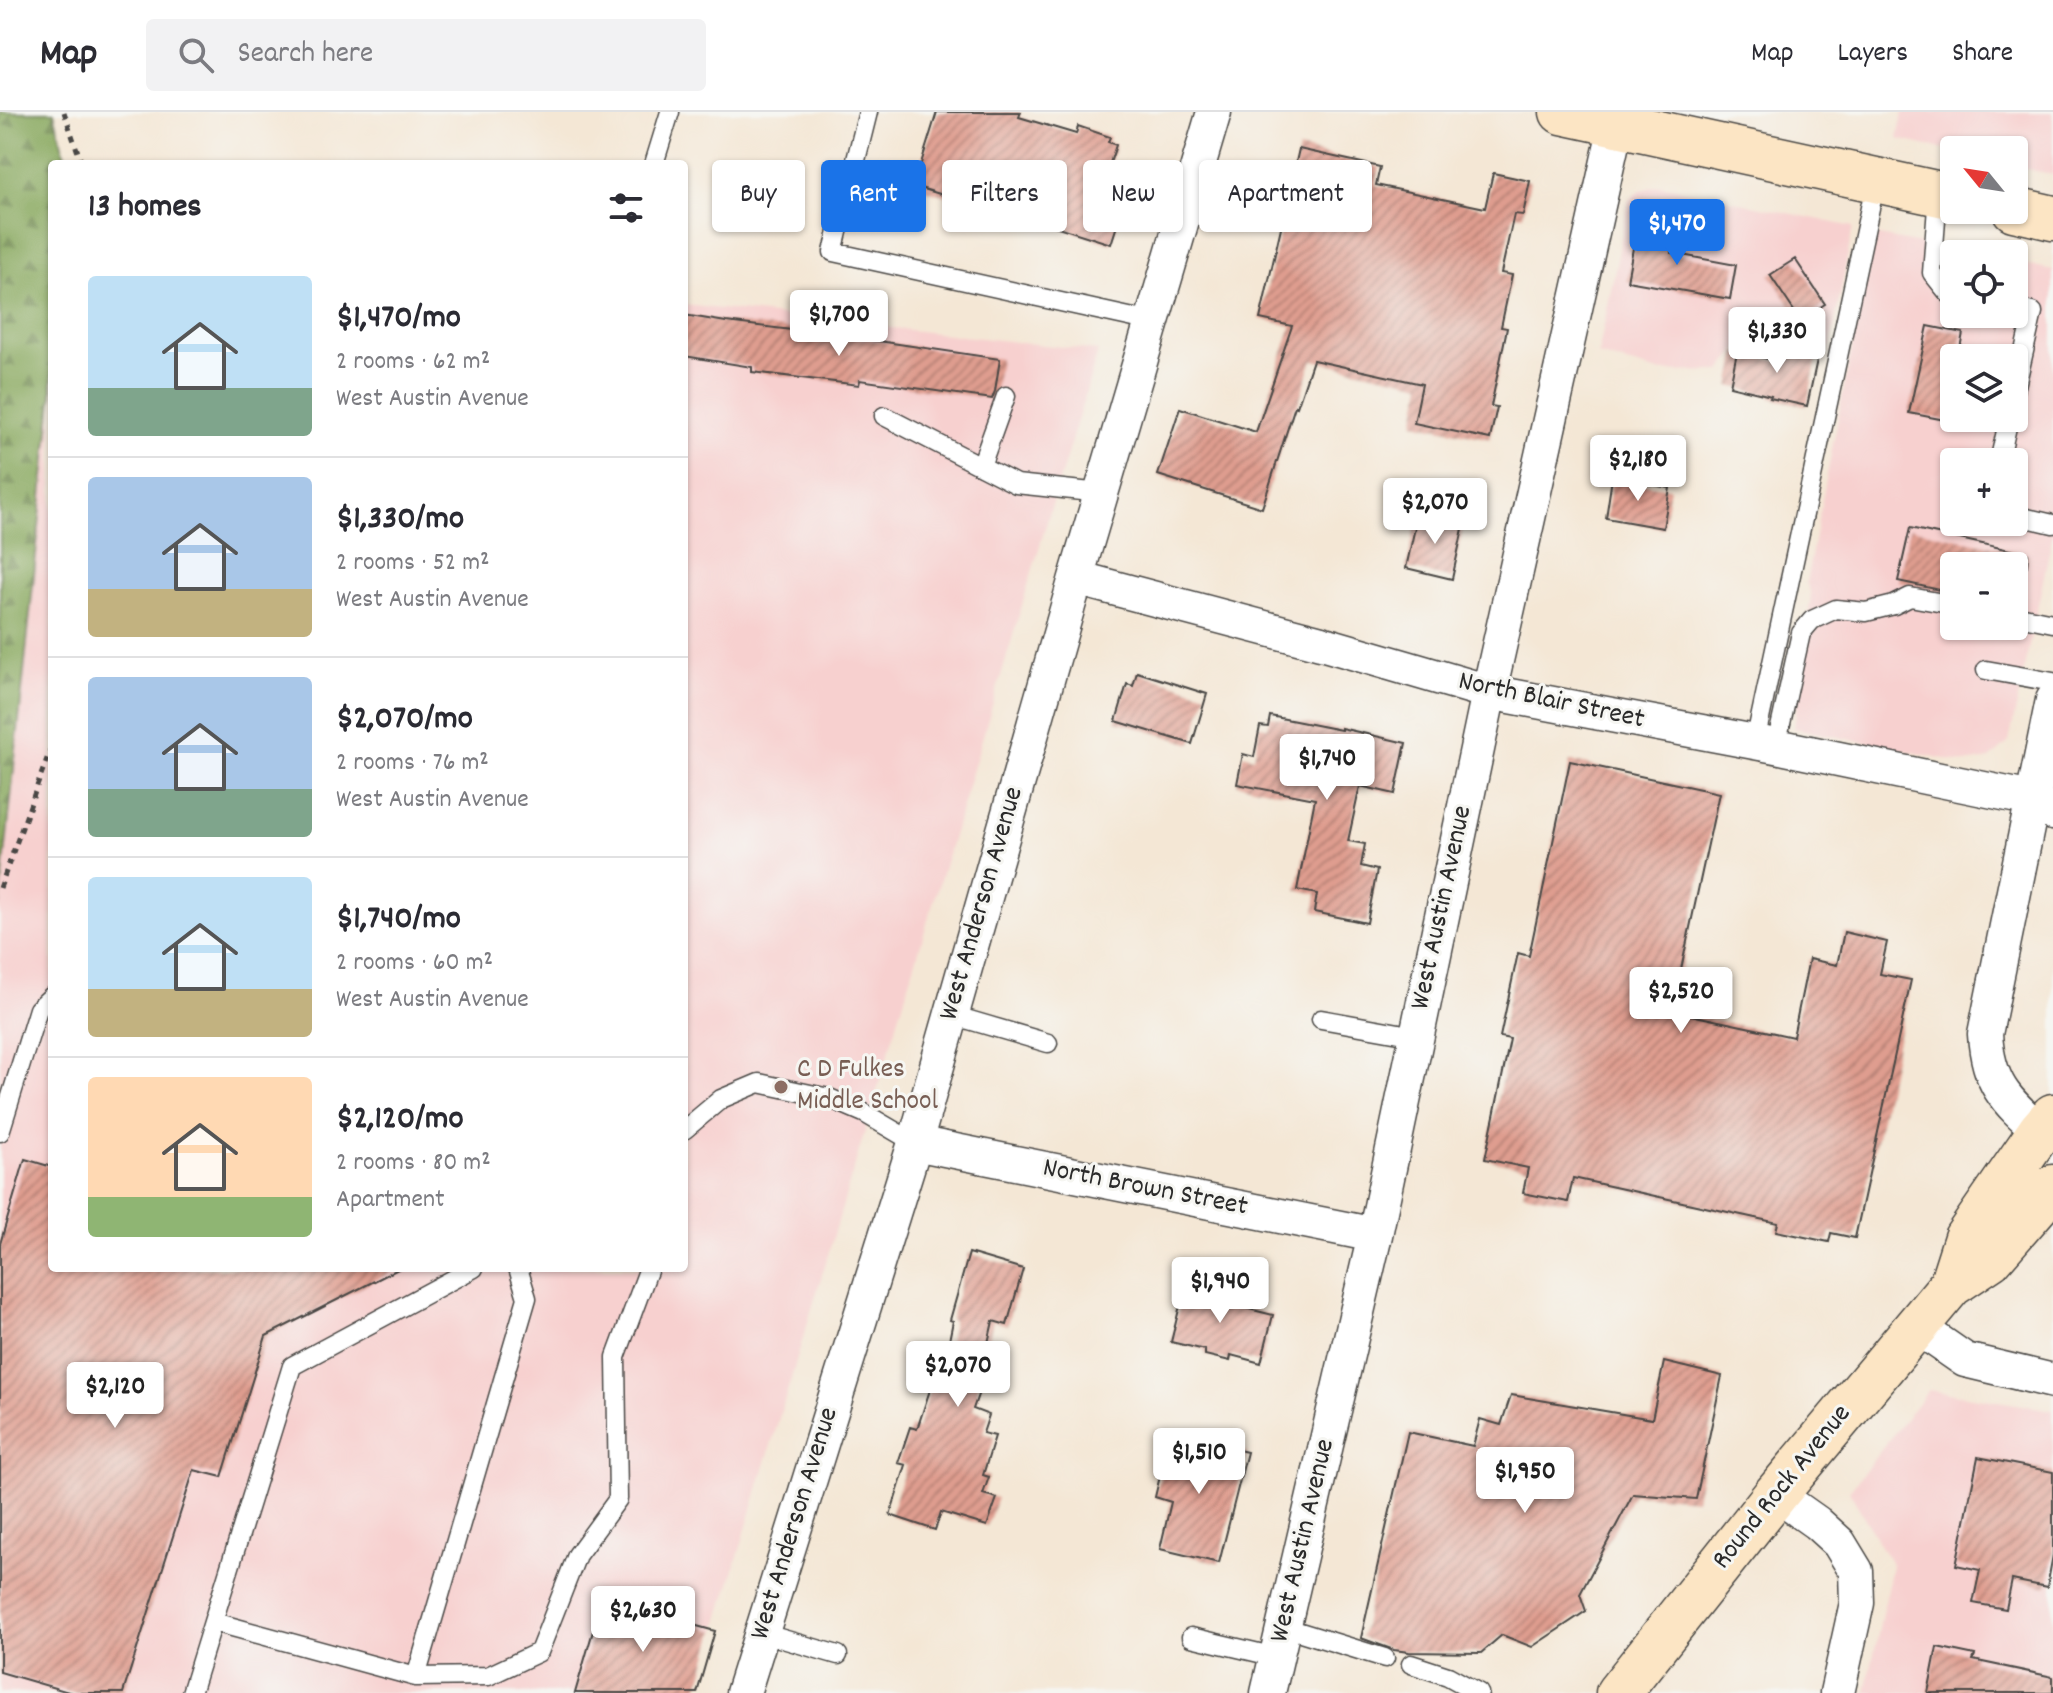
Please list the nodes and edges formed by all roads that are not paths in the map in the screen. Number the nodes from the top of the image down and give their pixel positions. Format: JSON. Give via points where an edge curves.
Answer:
{"nodes":[{"id":1,"x":670,"y":112,"type":"edge"},
{"id":2,"x":868,"y":112,"type":"edge"},
{"id":3,"x":1214,"y":112,"type":"edge"},
{"id":4,"x":1562,"y":112,"type":"edge"},
{"id":5,"x":1618,"y":118,"type":"edge"},
{"id":6,"x":655,"y":160,"type":"edge"},
{"id":7,"x":1876,"y":180,"type":"junction"},
{"id":8,"x":1940,"y":194,"type":"edge"},
{"id":9,"x":2028,"y":212,"type":"edge"},
{"id":10,"x":2053,"y":218,"type":"edge"},
{"id":11,"x":1941,"y":224,"type":"edge"},
{"id":12,"x":1940,"y":283,"type":"edge"},
{"id":13,"x":2028,"y":311,"type":"edge"},
{"id":14,"x":1152,"y":322,"type":"junction"},
{"id":15,"x":2026,"y":344,"type":"edge"},
{"id":16,"x":1006,"y":396,"type":"dead end"},
{"id":17,"x":884,"y":416,"type":"dead end"},
{"id":18,"x":981,"y":466,"type":"junction"},
{"id":19,"x":1101,"y":493,"type":"junction"},
{"id":20,"x":2028,"y":518,"type":"edge"},
{"id":21,"x":2053,"y":524,"type":"edge"},
{"id":22,"x":1076,"y":578,"type":"junction"},
{"id":23,"x":1940,"y":602,"type":"edge"},
{"id":24,"x":2028,"y":618,"type":"edge"},
{"id":25,"x":2053,"y":623,"type":"edge"},
{"id":26,"x":1986,"y":670,"type":"dead end"},
{"id":27,"x":2053,"y":682,"type":"edge"},
{"id":28,"x":1489,"y":692,"type":"junction"},
{"id":29,"x":2053,"y":700,"type":"edge"},
{"id":30,"x":1766,"y":744,"type":"junction"},
{"id":31,"x":2046,"y":802,"type":"edge"},
{"id":32,"x":48,"y":1000,"type":"edge"},
{"id":33,"x":952,"y":1015,"type":"junction"},
{"id":34,"x":1321,"y":1019,"type":"dead end"},
{"id":35,"x":1416,"y":1036,"type":"junction"},
{"id":36,"x":1048,"y":1043,"type":"dead end"},
{"id":37,"x":2047,"y":1124,"type":"edge"},
{"id":38,"x":688,"y":1127,"type":"edge"},
{"id":39,"x":0,"y":1132,"type":"edge"},
{"id":40,"x":915,"y":1143,"type":"junction"},
{"id":41,"x":2053,"y":1187,"type":"edge"},
{"id":42,"x":1375,"y":1235,"type":"junction"},
{"id":43,"x":467,"y":1272,"type":"edge"},
{"id":44,"x":519,"y":1272,"type":"edge"},
{"id":45,"x":648,"y":1272,"type":"edge"},
{"id":46,"x":1951,"y":1285,"type":"junction"},
{"id":47,"x":1916,"y":1326,"type":"junction"},
{"id":48,"x":2053,"y":1381,"type":"edge"},
{"id":49,"x":1776,"y":1494,"type":"junction"},
{"id":50,"x":214,"y":1622,"type":"junction"},
{"id":51,"x":762,"y":1633,"type":"junction"},
{"id":52,"x":1191,"y":1637,"type":"dead end"},
{"id":53,"x":1280,"y":1642,"type":"junction"},
{"id":54,"x":838,"y":1655,"type":"dead end"},
{"id":55,"x":1385,"y":1658,"type":"dead end"},
{"id":56,"x":1411,"y":1664,"type":"dead end"},
{"id":57,"x":416,"y":1677,"type":"junction"},
{"id":58,"x":191,"y":1693,"type":"edge"},
{"id":59,"x":743,"y":1693,"type":"edge"},
{"id":60,"x":1268,"y":1693,"type":"edge"},
{"id":61,"x":1479,"y":1693,"type":"edge"},
{"id":62,"x":1618,"y":1693,"type":"edge"},
{"id":63,"x":1837,"y":1693,"type":"edge"}],
"edges":[{"from":1,"to":6,"type":"lane"},
{"from":2,"to":14,"type":"lane","via":[[833,252]]},
{"from":3,"to":14,"type":"street","name":"West Anderson Avenue"},
{"from":4,"to":5,"type":"street"},
{"from":5,"to":7,"type":"street"},
{"from":5,"to":28,"type":"street","name":"West Austin Avenue"},
{"from":7,"to":8,"type":"street"},
{"from":7,"to":30,"type":"lane"},
{"from":9,"to":10,"type":"street"},
{"from":11,"to":12,"type":"lane","via":[[1932,273]]},
{"from":13,"to":15,"type":"lane","via":[[2033,312]]},
{"from":14,"to":19,"type":"street","name":"West Anderson Avenue"},
{"from":16,"to":18,"type":"lane"},
{"from":17,"to":18,"type":"lane"},
{"from":18,"to":19,"type":"lane","via":[[1016,484]]},
{"from":19,"to":22,"type":"street","name":"West Anderson Avenue"},
{"from":20,"to":21,"type":"lane"},
{"from":22,"to":28,"type":"street","name":"North Blair Street"},
{"from":22,"to":33,"type":"street","name":"West Anderson Avenue"},
{"from":23,"to":30,"type":"lane","via":[[1910,597],[1866,612],[1836,609],[1812,620],[1801,633]]},
{"from":24,"to":25,"type":"lane"},
{"from":26,"to":27,"type":"lane"},
{"from":28,"to":30,"type":"street","name":"North Blair Street"},
{"from":28,"to":35,"type":"street","name":"West Austin Avenue"},
{"from":29,"to":31,"type":"street"},
{"from":30,"to":31,"type":"street","name":"North Blair Street"},
{"from":31,"to":37,"type":"street","via":[[1985,1034],[1996,1084],[2012,1106]]},
{"from":32,"to":39,"type":"lane","via":[[38,1009]]},
{"from":33,"to":36,"type":"lane"},
{"from":33,"to":40,"type":"street","name":"West Anderson Avenue"},
{"from":34,"to":35,"type":"lane"},
{"from":35,"to":42,"type":"street","name":"West Austin Avenue"},
{"from":37,"to":46,"type":"street","name":"Round Rock Avenue","via":[[1966,1238]]},
{"from":38,"to":40,"type":"lane","via":[[721,1099],[759,1083],[829,1098]]},
{"from":40,"to":42,"type":"street","name":"North Brown Street"},
{"from":40,"to":51,"type":"street","name":"West Anderson Avenue"},
{"from":41,"to":46,"type":"street","name":"Round Rock Avenue","via":[[1990,1259]]},
{"from":42,"to":53,"type":"street","name":"West Austin Avenue"},
{"from":43,"to":50,"type":"lane","via":[[292,1366]]},
{"from":44,"to":57,"type":"lane","via":[[527,1298]]},
{"from":45,"to":57,"type":"lane","via":[[616,1357],[618,1499],[577,1555],[539,1652],[488,1676]]},
{"from":46,"to":47,"type":"street","name":"Round Rock Avenue"},
{"from":47,"to":48,"type":"street","via":[[1965,1360]]},
{"from":47,"to":49,"type":"street","name":"Round Rock Avenue"},
{"from":49,"to":62,"type":"street","name":"Round Rock Avenue"},
{"from":49,"to":63,"type":"street","via":[[1839,1543],[1856,1571],[1857,1603]]},
{"from":50,"to":57,"type":"lane"},
{"from":50,"to":58,"type":"lane"},
{"from":51,"to":54,"type":"lane"},
{"from":51,"to":59,"type":"street","name":"West Anderson Avenue"},
{"from":52,"to":53,"type":"lane"},
{"from":53,"to":55,"type":"lane"},
{"from":53,"to":60,"type":"street","name":"West Austin Avenue"},
{"from":56,"to":61,"type":"lane"}]}
